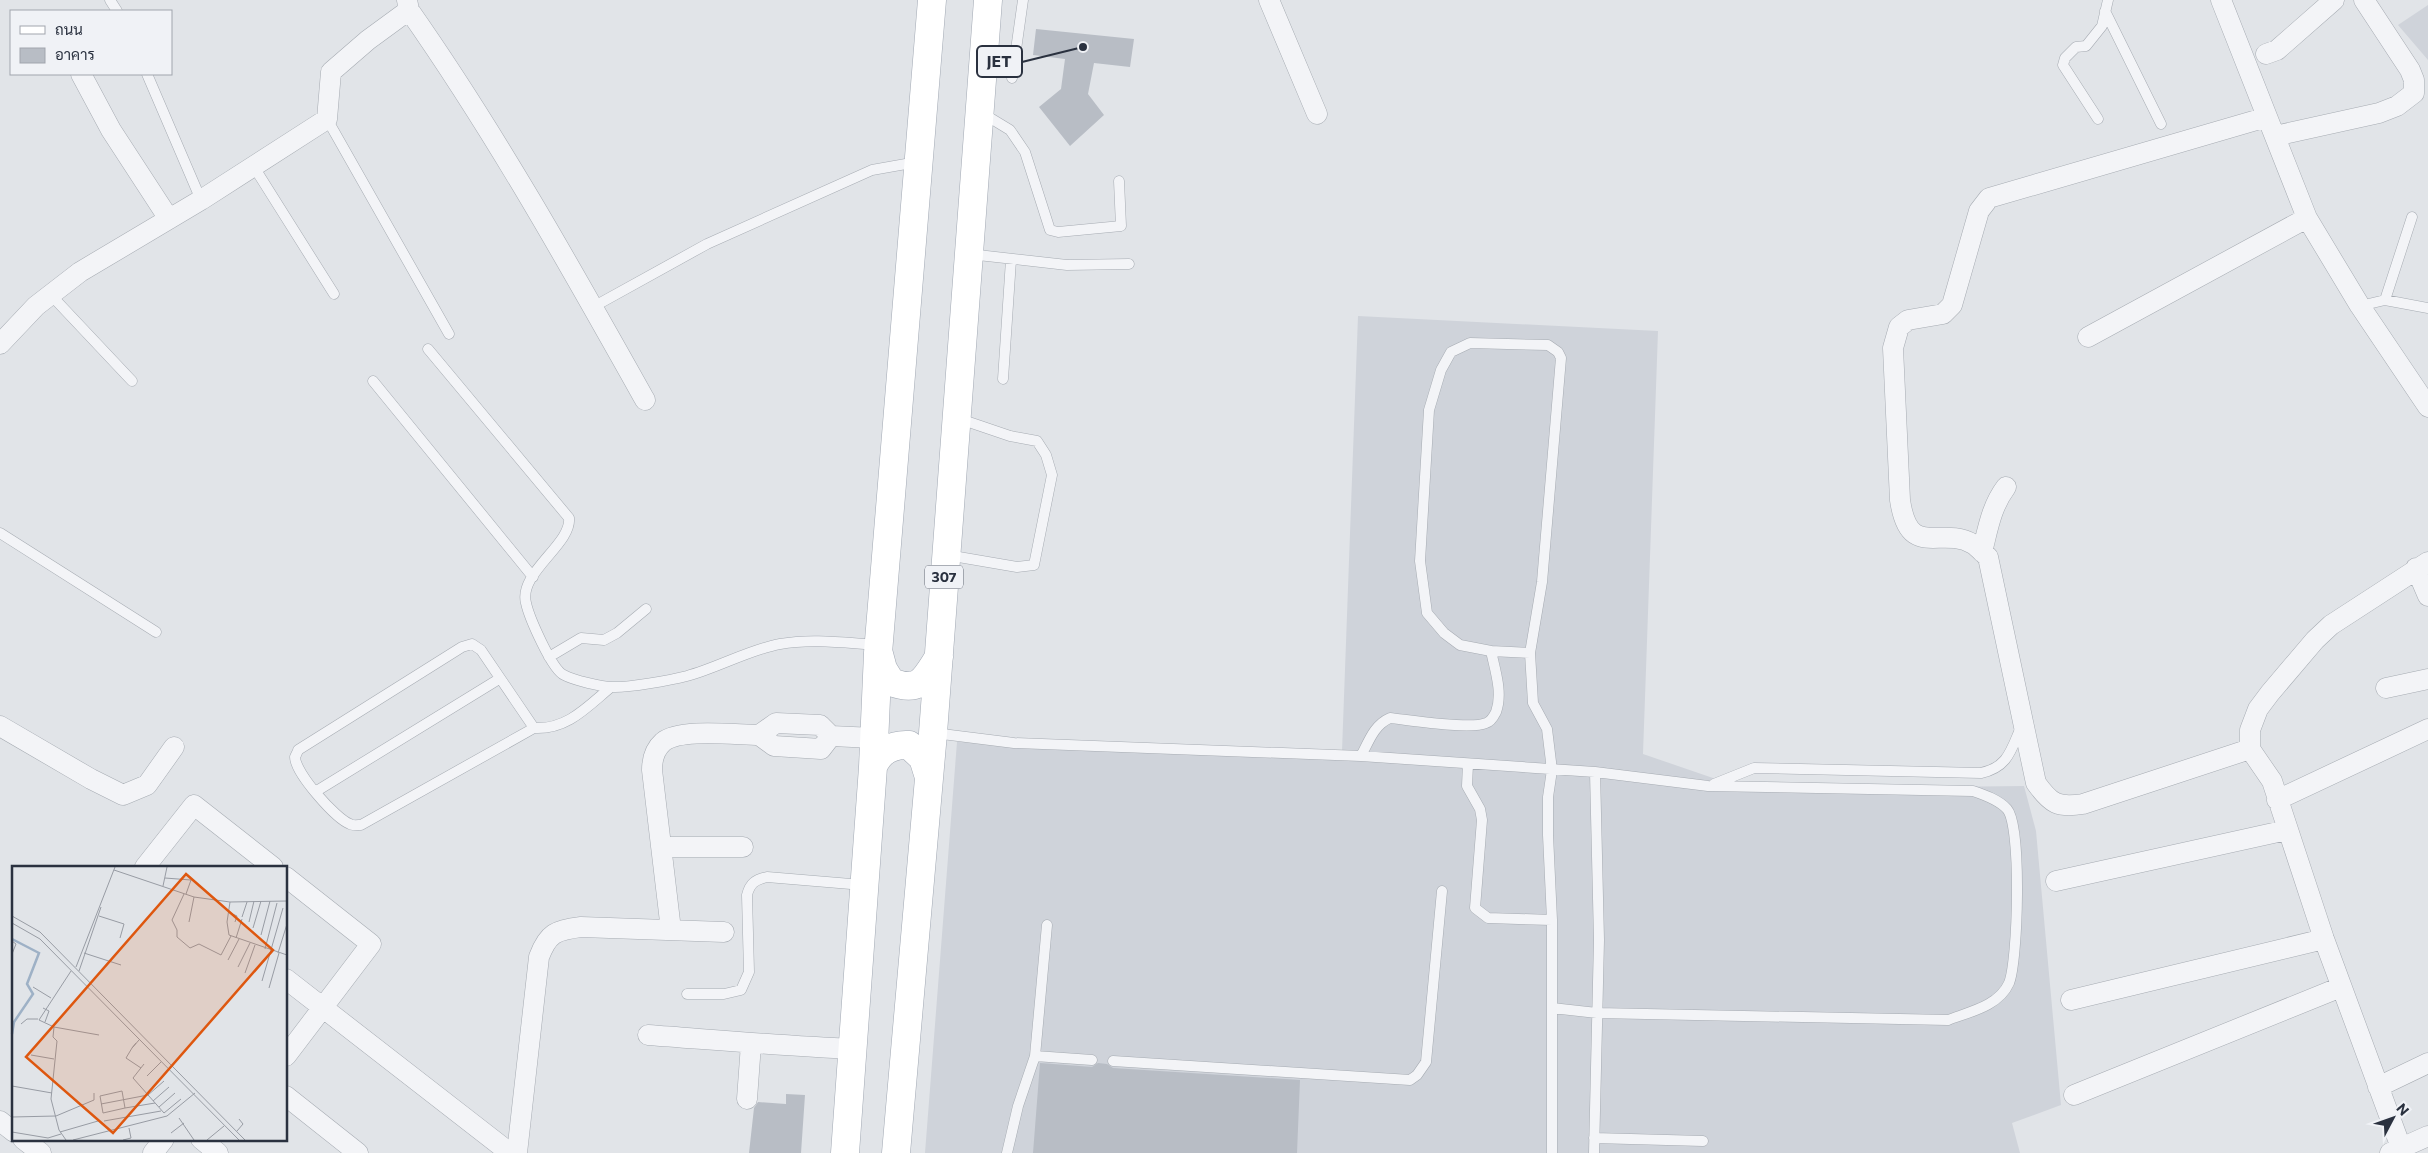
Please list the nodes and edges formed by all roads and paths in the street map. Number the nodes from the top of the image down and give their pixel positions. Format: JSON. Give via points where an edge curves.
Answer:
{"nodes":[{"id":1,"x":932,"y":0,"type":"edge"},
{"id":2,"x":988,"y":0,"type":"edge"},
{"id":3,"x":1023,"y":0,"type":"edge"},
{"id":4,"x":1269,"y":0,"type":"edge"},
{"id":5,"x":2108,"y":0,"type":"edge"},
{"id":6,"x":2221,"y":0,"type":"edge"},
{"id":7,"x":2334,"y":0,"type":"edge"},
{"id":8,"x":2370,"y":2,"type":"edge"},
{"id":9,"x":408,"y":5,"type":"edge"},
{"id":10,"x":2105,"y":11,"type":"junction"},
{"id":11,"x":2266,"y":54,"type":"dead end"},
{"id":12,"x":82,"y":75,"type":"edge"},
{"id":13,"x":147,"y":75,"type":"edge"},
{"id":14,"x":1012,"y":78,"type":"dead end"},
{"id":15,"x":978,"y":111,"type":"junction"},
{"id":16,"x":1317,"y":114,"type":"dead end"},
{"id":17,"x":2267,"y":117,"type":"junction"},
{"id":18,"x":327,"y":119,"type":"junction"},
{"id":19,"x":2098,"y":119,"type":"dead end"},
{"id":20,"x":2161,"y":124,"type":"dead end"},
{"id":21,"x":2275,"y":136,"type":"junction"},
{"id":22,"x":918,"y":162,"type":"junction"},
{"id":23,"x":254,"y":167,"type":"junction"},
{"id":24,"x":1119,"y":181,"type":"dead end"},
{"id":25,"x":201,"y":200,"type":"junction"},
{"id":26,"x":2412,"y":217,"type":"dead end"},
{"id":27,"x":2307,"y":218,"type":"junction"},
{"id":28,"x":169,"y":219,"type":"junction"},
{"id":29,"x":968,"y":254,"type":"junction"},
{"id":30,"x":1011,"y":260,"type":"junction"},
{"id":31,"x":1129,"y":264,"type":"dead end"},
{"id":32,"x":50,"y":294,"type":"junction"},
{"id":33,"x":334,"y":294,"type":"dead end"},
{"id":34,"x":2385,"y":300,"type":"junction"},
{"id":35,"x":2360,"y":306,"type":"junction"},
{"id":36,"x":593,"y":307,"type":"junction"},
{"id":37,"x":2428,"y":308,"type":"edge"},
{"id":38,"x":449,"y":334,"type":"dead end"},
{"id":39,"x":2088,"y":337,"type":"dead end"},
{"id":40,"x":0,"y":344,"type":"edge"},
{"id":41,"x":428,"y":349,"type":"dead end"},
{"id":42,"x":1003,"y":379,"type":"dead end"},
{"id":43,"x":132,"y":381,"type":"dead end"},
{"id":44,"x":373,"y":381,"type":"dead end"},
{"id":45,"x":644,"y":400,"type":"dead end"},
{"id":46,"x":2428,"y":407,"type":"edge"},
{"id":47,"x":956,"y":418,"type":"junction"},
{"id":48,"x":2006,"y":488,"type":"dead end"},
{"id":49,"x":0,"y":533,"type":"edge"},
{"id":50,"x":1982,"y":552,"type":"junction"},
{"id":51,"x":946,"y":554,"type":"junction"},
{"id":52,"x":2422,"y":565,"type":"edge"},
{"id":53,"x":533,"y":576,"type":"junction"},
{"id":54,"x":2428,"y":596,"type":"edge"},
{"id":55,"x":646,"y":609,"type":"dead end"},
{"id":56,"x":156,"y":632,"type":"dead end"},
{"id":57,"x":879,"y":649,"type":"junction"},
{"id":58,"x":1492,"y":651,"type":"junction"},
{"id":59,"x":1530,"y":653,"type":"junction"},
{"id":60,"x":549,"y":657,"type":"junction"},
{"id":61,"x":938,"y":657,"type":"junction"},
{"id":62,"x":499,"y":679,"type":"junction"},
{"id":63,"x":2428,"y":679,"type":"edge"},
{"id":64,"x":612,"y":687,"type":"junction"},
{"id":65,"x":2386,"y":688,"type":"dead end"},
{"id":66,"x":2023,"y":722,"type":"junction"},
{"id":67,"x":0,"y":726,"type":"edge"},
{"id":68,"x":534,"y":728,"type":"junction"},
{"id":69,"x":2428,"y":729,"type":"edge"},
{"id":70,"x":933,"y":733,"type":"junction"},
{"id":71,"x":874,"y":738,"type":"junction"},
{"id":72,"x":174,"y":748,"type":"dead end"},
{"id":73,"x":2250,"y":749,"type":"junction"},
{"id":74,"x":1362,"y":756,"type":"junction"},
{"id":75,"x":1468,"y":764,"type":"junction"},
{"id":76,"x":873,"y":767,"type":"junction"},
{"id":77,"x":1552,"y":770,"type":"junction"},
{"id":78,"x":1594,"y":772,"type":"junction"},
{"id":79,"x":928,"y":774,"type":"junction"},
{"id":80,"x":1708,"y":786,"type":"junction"},
{"id":81,"x":315,"y":792,"type":"junction"},
{"id":82,"x":2277,"y":800,"type":"junction"},
{"id":83,"x":2287,"y":830,"type":"junction"},
{"id":84,"x":661,"y":847,"type":"junction"},
{"id":85,"x":743,"y":847,"type":"dead end"},
{"id":86,"x":146,"y":866,"type":"edge"},
{"id":87,"x":272,"y":866,"type":"edge"},
{"id":88,"x":288,"y":879,"type":"edge"},
{"id":89,"x":2056,"y":880,"type":"dead end"},
{"id":90,"x":864,"y":885,"type":"junction"},
{"id":91,"x":1442,"y":891,"type":"dead end"},
{"id":92,"x":1552,"y":920,"type":"junction"},
{"id":93,"x":1047,"y":925,"type":"dead end"},
{"id":94,"x":671,"y":930,"type":"junction"},
{"id":95,"x":724,"y":932,"type":"dead end"},
{"id":96,"x":2324,"y":940,"type":"junction"},
{"id":97,"x":288,"y":981,"type":"edge"},
{"id":98,"x":2341,"y":987,"type":"junction"},
{"id":99,"x":687,"y":994,"type":"dead end"},
{"id":100,"x":2071,"y":1000,"type":"dead end"},
{"id":101,"x":324,"y":1008,"type":"junction"},
{"id":102,"x":1552,"y":1008,"type":"junction"},
{"id":103,"x":1597,"y":1013,"type":"junction"},
{"id":104,"x":648,"y":1035,"type":"dead end"},
{"id":105,"x":750,"y":1044,"type":"junction"},
{"id":106,"x":852,"y":1049,"type":"junction"},
{"id":107,"x":288,"y":1053,"type":"edge"},
{"id":108,"x":1035,"y":1056,"type":"junction"},
{"id":109,"x":1092,"y":1060,"type":"dead end"},
{"id":110,"x":1113,"y":1061,"type":"dead end"},
{"id":111,"x":2428,"y":1063,"type":"edge"},
{"id":112,"x":2378,"y":1087,"type":"junction"},
{"id":113,"x":2074,"y":1095,"type":"dead end"},
{"id":114,"x":288,"y":1098,"type":"edge"},
{"id":115,"x":747,"y":1099,"type":"dead end"},
{"id":116,"x":0,"y":1121,"type":"edge"},
{"id":117,"x":12,"y":1130,"type":"edge"},
{"id":118,"x":2428,"y":1136,"type":"edge"},
{"id":119,"x":1594,"y":1138,"type":"junction"},
{"id":120,"x":24,"y":1140,"type":"edge"},
{"id":121,"x":163,"y":1140,"type":"edge"},
{"id":122,"x":202,"y":1140,"type":"edge"},
{"id":123,"x":1703,"y":1141,"type":"dead end"},
{"id":124,"x":2398,"y":1151,"type":"edge"},
{"id":125,"x":41,"y":1153,"type":"edge"},
{"id":126,"x":153,"y":1153,"type":"edge"},
{"id":127,"x":218,"y":1153,"type":"edge"},
{"id":128,"x":358,"y":1153,"type":"edge"},
{"id":129,"x":510,"y":1153,"type":"edge"},
{"id":130,"x":517,"y":1153,"type":"edge"},
{"id":131,"x":845,"y":1153,"type":"edge"},
{"id":132,"x":896,"y":1153,"type":"edge"},
{"id":133,"x":1007,"y":1153,"type":"edge"},
{"id":134,"x":1552,"y":1153,"type":"edge"},
{"id":135,"x":1594,"y":1153,"type":"edge"}],
"edges":[{"from":1,"to":22,"type":"main road"},
{"from":2,"to":15,"type":"main road","number":"307"},
{"from":3,"to":14,"type":"lane"},
{"from":4,"to":16,"type":"street"},
{"from":5,"to":10,"type":"lane"},
{"from":6,"to":17,"type":"street"},
{"from":7,"to":11,"type":"street","via":[[2277,50]]},
{"from":8,"to":21,"type":"street","via":[[2410,70],[2414,92],[2397,106],[2378,113]]},
{"from":9,"to":18,"type":"street","via":[[331,72]]},
{"from":9,"to":36,"type":"street","via":[[458,79]]},
{"from":10,"to":19,"type":"lane","via":[[2102,26],[2095,36],[2086,46],[2076,47],[2063,65]]},
{"from":10,"to":20,"type":"lane"},
{"from":12,"to":28,"type":"street","via":[[111,130]]},
{"from":13,"to":25,"type":"lane"},
{"from":15,"to":24,"type":"lane","via":[[1010,130],[1025,152],[1050,230],[1121,226]]},
{"from":15,"to":29,"type":"main road","number":"307"},
{"from":17,"to":21,"type":"street"},
{"from":17,"to":50,"type":"street","via":[[1989,198],[1979,211],[1952,305],[1943,314],[1908,320],[1899,327],[1893,348],[1902,517],[1910,530],[1922,538],[1959,540]]},
{"from":18,"to":23,"type":"street"},
{"from":18,"to":38,"type":"lane"},
{"from":21,"to":27,"type":"street"},
{"from":22,"to":36,"type":"lane","via":[[872,170],[707,244]]},
{"from":22,"to":57,"type":"main road"},
{"from":23,"to":25,"type":"street"},
{"from":23,"to":33,"type":"lane"},
{"from":25,"to":28,"type":"street"},
{"from":26,"to":34,"type":"lane"},
{"from":27,"to":35,"type":"street"},
{"from":27,"to":39,"type":"street"},
{"from":28,"to":32,"type":"street","via":[[80,272]]},
{"from":29,"to":30,"type":"lane"},
{"from":29,"to":47,"type":"main road","number":"307"},
{"from":30,"to":31,"type":"lane","via":[[1067,265]]},
{"from":30,"to":42,"type":"lane"},
{"from":32,"to":40,"type":"street"},
{"from":32,"to":43,"type":"lane"},
{"from":34,"to":35,"type":"lane"},
{"from":34,"to":37,"type":"lane"},
{"from":35,"to":46,"type":"street"},
{"from":36,"to":45,"type":"street"},
{"from":41,"to":53,"type":"lane","via":[[569,518],[567,532]]},
{"from":44,"to":53,"type":"lane"},
{"from":47,"to":51,"type":"main road","number":"307"},
{"from":47,"to":51,"type":"lane","via":[[1010,436],[1037,441],[1046,455],[1052,475],[1034,565],[1017,567]]},
{"from":48,"to":50,"type":"street","via":[[1997,498]]},
{"from":49,"to":56,"type":"lane"},
{"from":50,"to":66,"type":"street","via":[[1988,557],[1993,574]]},
{"from":51,"to":61,"type":"main road","number":"307"},
{"from":52,"to":54,"type":"street"},
{"from":52,"to":73,"type":"street","via":[[2331,625],[2315,640],[2258,709],[2250,730]]},
{"from":53,"to":60,"type":"lane","via":[[525,601]]},
{"from":55,"to":60,"type":"lane","via":[[604,640],[581,638]]},
{"from":57,"to":61,"type":"main road","via":[[883,669],[891,682],[909,687],[927,677]]},
{"from":57,"to":64,"type":"lane","via":[[805,641],[779,644],[687,676]]},
{"from":57,"to":71,"type":"main road"},
{"from":58,"to":59,"type":"lane"},
{"from":58,"to":59,"type":"lane","via":[[1460,646],[1444,634],[1427,613],[1420,560],[1429,410],[1441,370],[1451,352],[1470,343],[1548,345],[1561,358],[1542,582]]},
{"from":58,"to":74,"type":"lane","via":[[1498,691],[1493,718],[1486,723],[1471,725],[1390,718],[1374,731]]},
{"from":59,"to":77,"type":"lane","via":[[1533,703],[1547,729]]},
{"from":60,"to":64,"type":"lane","via":[[563,675]]},
{"from":61,"to":70,"type":"main road","number":"307"},
{"from":62,"to":68,"type":"lane"},
{"from":62,"to":81,"type":"lane"},
{"from":62,"to":81,"type":"lane","via":[[481,650],[472,644],[462,647],[298,750],[295,757],[298,766]]},
{"from":63,"to":65,"type":"street"},
{"from":64,"to":68,"type":"lane","via":[[565,724],[547,729]]},
{"from":66,"to":73,"type":"street","via":[[2036,783],[2047,799],[2065,807],[2083,804]]},
{"from":66,"to":80,"type":"lane","via":[[2002,765],[1981,773],[1754,768]]},
{"from":67,"to":72,"type":"street","via":[[123,795],[147,785]]},
{"from":68,"to":81,"type":"lane","via":[[361,825],[351,825],[340,818]]},
{"from":69,"to":82,"type":"street"},
{"from":70,"to":74,"type":"lane","via":[[1014,743]]},
{"from":70,"to":79,"type":"main road","number":"307"},
{"from":71,"to":76,"type":"main road"},
{"from":71,"to":84,"type":"street","via":[[831,736],[821,749],[774,746],[759,734],[679,735],[664,742],[652,760]]},
{"from":73,"to":82,"type":"street","via":[[2272,781]]},
{"from":74,"to":75,"type":"lane"},
{"from":75,"to":77,"type":"lane"},
{"from":75,"to":92,"type":"lane","via":[[1467,786],[1480,809],[1482,820],[1475,908],[1488,918]]},
{"from":76,"to":79,"type":"main road","via":[[876,758],[891,746],[909,745],[924,758]]},
{"from":76,"to":90,"type":"main road"},
{"from":77,"to":78,"type":"lane"},
{"from":77,"to":92,"type":"lane","via":[[1548,835]]},
{"from":78,"to":80,"type":"lane"},
{"from":78,"to":103,"type":"lane","via":[[1599,940]]},
{"from":79,"to":132,"type":"main road","number":"307"},
{"from":80,"to":103,"type":"lane","via":[[1973,791],[1990,797],[2007,809],[2014,824],[2017,898],[2009,984],[1996,1000],[1948,1020]]},
{"from":82,"to":83,"type":"street"},
{"from":83,"to":89,"type":"street"},
{"from":83,"to":96,"type":"street"},
{"from":84,"to":85,"type":"street"},
{"from":84,"to":94,"type":"street"},
{"from":86,"to":87,"type":"street","via":[[194,805]]},
{"from":88,"to":101,"type":"street","via":[[371,944]]},
{"from":90,"to":99,"type":"lane","via":[[766,877],[757,879],[749,886],[748,895],[749,972],[746,983],[741,990],[724,994]]},
{"from":90,"to":106,"type":"main road"},
{"from":91,"to":110,"type":"lane","via":[[1426,1062],[1410,1080]]},
{"from":92,"to":102,"type":"lane"},
{"from":93,"to":108,"type":"lane"},
{"from":94,"to":95,"type":"street"},
{"from":94,"to":130,"type":"street","via":[[581,926],[564,929],[545,941],[539,958]]},
{"from":96,"to":98,"type":"street"},
{"from":96,"to":100,"type":"street"},
{"from":97,"to":101,"type":"street"},
{"from":98,"to":112,"type":"street"},
{"from":98,"to":113,"type":"street"},
{"from":101,"to":107,"type":"street"},
{"from":101,"to":129,"type":"street"},
{"from":102,"to":103,"type":"lane"},
{"from":102,"to":134,"type":"lane"},
{"from":103,"to":119,"type":"lane"},
{"from":104,"to":105,"type":"street"},
{"from":105,"to":106,"type":"street"},
{"from":105,"to":115,"type":"street"},
{"from":106,"to":131,"type":"main road"},
{"from":108,"to":109,"type":"lane"},
{"from":108,"to":133,"type":"lane"},
{"from":111,"to":112,"type":"street"},
{"from":112,"to":124,"type":"street"},
{"from":114,"to":128,"type":"street"},
{"from":116,"to":117,"type":"street"},
{"from":118,"to":124,"type":"street"},
{"from":119,"to":123,"type":"lane"},
{"from":119,"to":135,"type":"lane"},
{"from":120,"to":125,"type":"street"},
{"from":121,"to":126,"type":"street"},
{"from":122,"to":127,"type":"street"}]}
